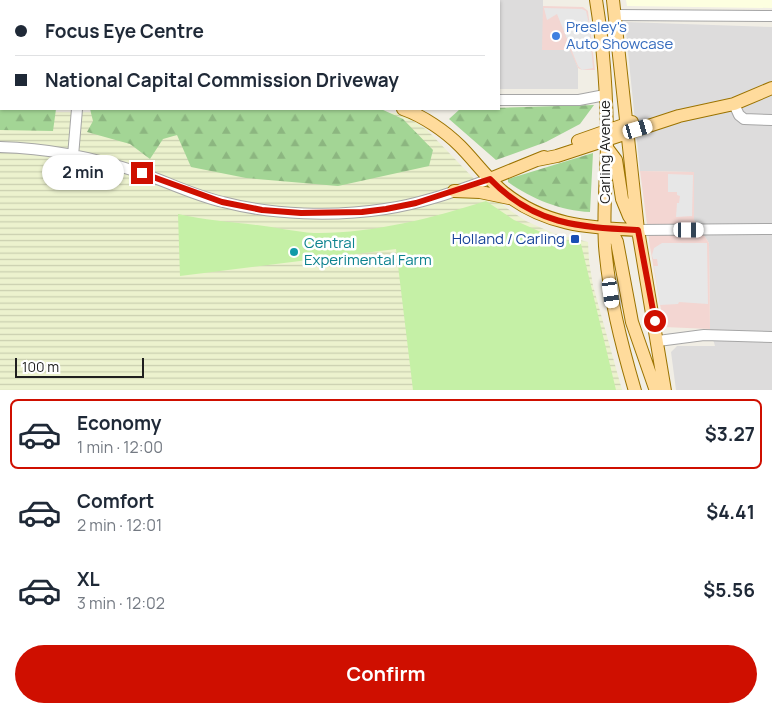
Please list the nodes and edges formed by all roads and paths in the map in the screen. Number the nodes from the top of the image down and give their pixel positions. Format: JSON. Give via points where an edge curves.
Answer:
{"nodes":[{"id":1,"x":596,"y":0,"type":"edge"},
{"id":2,"x":613,"y":0,"type":"edge"},
{"id":3,"x":616,"y":15,"type":"junction"},
{"id":4,"x":772,"y":16,"type":"edge"},
{"id":5,"x":772,"y":88,"type":"edge"},
{"id":6,"x":605,"y":95,"type":"junction"},
{"id":7,"x":500,"y":100,"type":"edge"},
{"id":8,"x":734,"y":104,"type":"junction"},
{"id":9,"x":77,"y":110,"type":"edge"},
{"id":10,"x":405,"y":110,"type":"edge"},
{"id":11,"x":425,"y":110,"type":"edge"},
{"id":12,"x":772,"y":120,"type":"edge"},
{"id":13,"x":626,"y":128,"type":"junction"},
{"id":14,"x":606,"y":140,"type":"junction"},
{"id":15,"x":459,"y":145,"type":"junction"},
{"id":16,"x":0,"y":147,"type":"edge"},
{"id":17,"x":73,"y":156,"type":"junction"},
{"id":18,"x":490,"y":179,"type":"junction"},
{"id":19,"x":454,"y":191,"type":"junction"},
{"id":20,"x":514,"y":200,"type":"junction"},
{"id":21,"x":605,"y":229,"type":"junction"},
{"id":22,"x":772,"y":229,"type":"edge"},
{"id":23,"x":638,"y":230,"type":"junction"},
{"id":24,"x":772,"y":337,"type":"edge"},
{"id":25,"x":658,"y":341,"type":"junction"},
{"id":26,"x":635,"y":390,"type":"edge"},
{"id":27,"x":656,"y":390,"type":"edge"},
{"id":28,"x":666,"y":390,"type":"edge"}],
"edges":[{"from":1,"to":6,"type":"main road","name":"Carling Avenue"},
{"from":2,"to":3,"type":"main road","name":"Carling Avenue"},
{"from":3,"to":4,"type":"street"},
{"from":3,"to":13,"type":"main road","name":"Carling Avenue"},
{"from":5,"to":8,"type":"main road"},
{"from":6,"to":7,"type":"street","via":[[579,100]]},
{"from":6,"to":14,"type":"main road","name":"Carling Avenue"},
{"from":8,"to":12,"type":"street","via":[[744,119]]},
{"from":8,"to":13,"type":"main road","via":[[679,116],[662,116]]},
{"from":9,"to":17,"type":"street"},
{"from":10,"to":15,"type":"main road"},
{"from":11,"to":15,"type":"main road","via":[[443,122]]},
{"from":13,"to":14,"type":"main road"},
{"from":13,"to":23,"type":"main road","name":"Carling Avenue"},
{"from":14,"to":18,"type":"main road","via":[[538,160]]},
{"from":14,"to":21,"type":"main road","name":"Carling Avenue"},
{"from":14,"to":23,"type":"main road","via":[[616,160],[624,206]]},
{"from":15,"to":18,"type":"main road"},
{"from":16,"to":17,"type":"street"},
{"from":17,"to":19,"type":"street","via":[[142,173],[222,202],[262,210],[362,212],[416,203]]},
{"from":18,"to":19,"type":"street"},
{"from":18,"to":20,"type":"main road"},
{"from":19,"to":20,"type":"main road","via":[[480,192]]},
{"from":20,"to":21,"type":"main road","via":[[557,220]]},
{"from":21,"to":23,"type":"main road"},
{"from":21,"to":26,"type":"main road","name":"Carling Avenue","via":[[613,305]]},
{"from":21,"to":27,"type":"main road","via":[[617,242],[632,322]]},
{"from":22,"to":23,"type":"street"},
{"from":23,"to":25,"type":"main road","name":"Carling Avenue"},
{"from":24,"to":25,"type":"street","via":[[708,335]]},
{"from":25,"to":28,"type":"main road","name":"Carling Avenue"}]}
